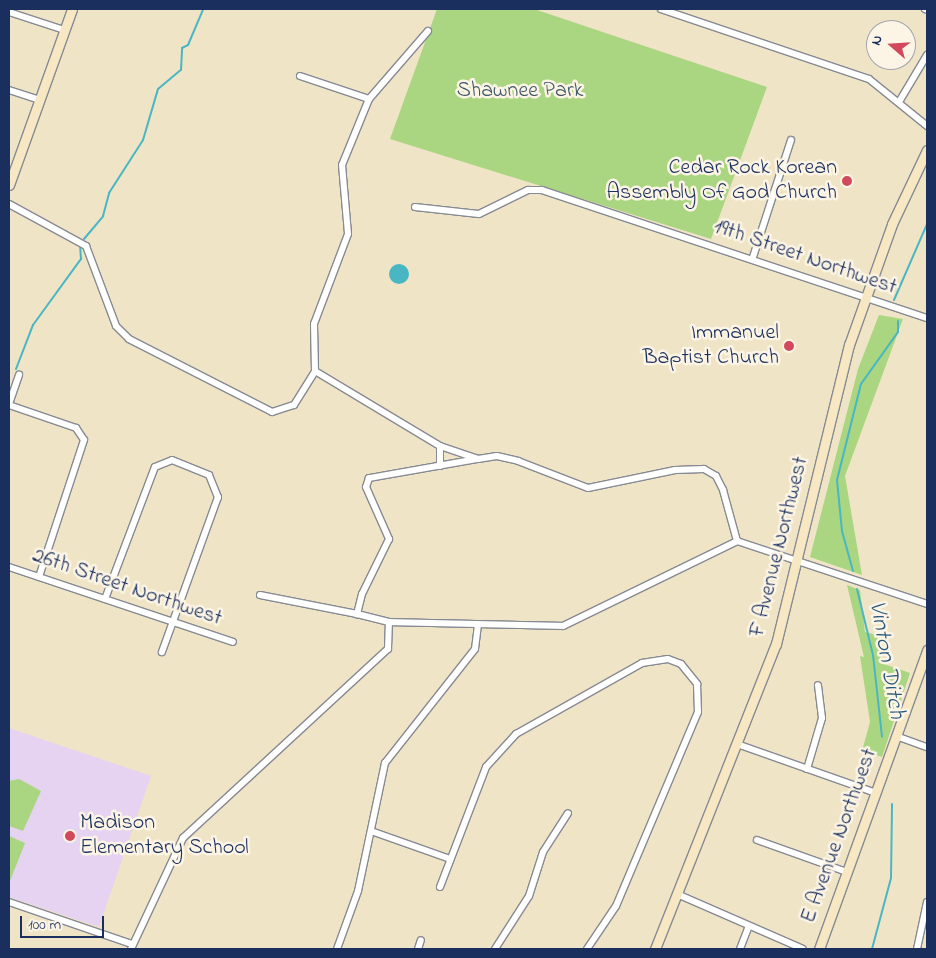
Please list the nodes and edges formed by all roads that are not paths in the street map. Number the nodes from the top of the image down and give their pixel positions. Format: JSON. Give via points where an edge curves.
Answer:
{"nodes":[{"id":1,"x":72,"y":9,"type":"edge"},
{"id":2,"x":661,"y":9,"type":"edge"},
{"id":3,"x":9,"y":12,"type":"edge"},
{"id":4,"x":64,"y":30,"type":"junction"},
{"id":5,"x":428,"y":31,"type":"dead end"},
{"id":6,"x":927,"y":55,"type":"edge"},
{"id":7,"x":300,"y":76,"type":"dead end"},
{"id":8,"x":9,"y":90,"type":"edge"},
{"id":9,"x":369,"y":99,"type":"junction"},
{"id":10,"x":39,"y":100,"type":"junction"},
{"id":11,"x":900,"y":102,"type":"junction"},
{"id":12,"x":927,"y":126,"type":"edge"},
{"id":13,"x":791,"y":140,"type":"dead end"},
{"id":14,"x":927,"y":150,"type":"edge"},
{"id":15,"x":9,"y":185,"type":"edge"},
{"id":16,"x":9,"y":204,"type":"edge"},
{"id":17,"x":415,"y":207,"type":"dead end"},
{"id":18,"x":753,"y":257,"type":"junction"},
{"id":19,"x":864,"y":296,"type":"junction"},
{"id":20,"x":927,"y":318,"type":"edge"},
{"id":21,"x":315,"y":371,"type":"junction"},
{"id":22,"x":19,"y":375,"type":"dead end"},
{"id":23,"x":9,"y":404,"type":"edge"},
{"id":24,"x":440,"y":446,"type":"junction"},
{"id":25,"x":478,"y":459,"type":"junction"},
{"id":26,"x":440,"y":466,"type":"junction"},
{"id":27,"x":737,"y":541,"type":"junction"},
{"id":28,"x":799,"y":559,"type":"junction"},
{"id":29,"x":9,"y":567,"type":"edge"},
{"id":30,"x":39,"y":577,"type":"junction"},
{"id":31,"x":260,"y":595,"type":"dead end"},
{"id":32,"x":105,"y":599,"type":"junction"},
{"id":33,"x":927,"y":604,"type":"edge"},
{"id":34,"x":357,"y":614,"type":"junction"},
{"id":35,"x":172,"y":622,"type":"junction"},
{"id":36,"x":389,"y":622,"type":"junction"},
{"id":37,"x":478,"y":624,"type":"junction"},
{"id":38,"x":233,"y":642,"type":"dead end"},
{"id":39,"x":927,"y":650,"type":"edge"},
{"id":40,"x":162,"y":652,"type":"dead end"},
{"id":41,"x":924,"y":671,"type":"edge"},
{"id":42,"x":818,"y":685,"type":"dead end"},
{"id":43,"x":896,"y":736,"type":"junction"},
{"id":44,"x":737,"y":744,"type":"junction"},
{"id":45,"x":927,"y":747,"type":"edge"},
{"id":46,"x":807,"y":769,"type":"junction"},
{"id":47,"x":876,"y":793,"type":"junction"},
{"id":48,"x":568,"y":813,"type":"dead end"},
{"id":49,"x":371,"y":831,"type":"junction"},
{"id":50,"x":757,"y":840,"type":"dead end"},
{"id":51,"x":450,"y":858,"type":"junction"},
{"id":52,"x":847,"y":872,"type":"junction"},
{"id":53,"x":440,"y":886,"type":"dead end"},
{"id":54,"x":677,"y":894,"type":"junction"},
{"id":55,"x":926,"y":901,"type":"edge"},
{"id":56,"x":9,"y":902,"type":"edge"},
{"id":57,"x":748,"y":928,"type":"junction"},
{"id":58,"x":421,"y":940,"type":"dead end"},
{"id":59,"x":132,"y":947,"type":"edge"},
{"id":60,"x":337,"y":949,"type":"edge"},
{"id":61,"x":418,"y":949,"type":"edge"},
{"id":62,"x":495,"y":949,"type":"edge"},
{"id":63,"x":587,"y":949,"type":"edge"},
{"id":64,"x":655,"y":949,"type":"edge"},
{"id":65,"x":740,"y":949,"type":"edge"},
{"id":66,"x":803,"y":949,"type":"edge"},
{"id":67,"x":819,"y":949,"type":"edge"},
{"id":68,"x":917,"y":949,"type":"edge"}],
"edges":[{"from":1,"to":4,"type":"main road"},
{"from":2,"to":11,"type":"street","via":[[869,79]]},
{"from":3,"to":4,"type":"street"},
{"from":4,"to":10,"type":"main road"},
{"from":5,"to":9,"type":"street"},
{"from":6,"to":11,"type":"street"},
{"from":7,"to":9,"type":"street"},
{"from":8,"to":10,"type":"street"},
{"from":9,"to":21,"type":"street","via":[[342,165],[348,234],[314,324]]},
{"from":10,"to":15,"type":"main road"},
{"from":11,"to":12,"type":"street"},
{"from":13,"to":18,"type":"street"},
{"from":14,"to":19,"type":"main road","name":"F Avenue Northwest"},
{"from":16,"to":21,"type":"street","via":[[86,246],[116,326],[129,339],[272,412],[294,405]]},
{"from":17,"to":18,"type":"street","name":"19th Street Northwest","via":[[480,214],[528,190],[542,190]]},
{"from":18,"to":19,"type":"street","name":"19th Street Northwest"},
{"from":19,"to":20,"type":"street","name":"19th Street Northwest"},
{"from":19,"to":28,"type":"main road","name":"F Avenue Northwest","via":[[836,394]]},
{"from":21,"to":24,"type":"street"},
{"from":22,"to":23,"type":"street"},
{"from":23,"to":30,"type":"street","via":[[79,431],[83,449]]},
{"from":24,"to":25,"type":"street"},
{"from":24,"to":26,"type":"street"},
{"from":25,"to":26,"type":"street"},
{"from":25,"to":27,"type":"street","via":[[497,456],[518,461],[588,488],[675,470],[704,469],[716,476],[723,490]]},
{"from":26,"to":34,"type":"street","via":[[373,475],[366,483],[389,539],[362,594]]},
{"from":27,"to":28,"type":"street"},
{"from":27,"to":37,"type":"street","via":[[563,626]]},
{"from":28,"to":33,"type":"street"},
{"from":28,"to":44,"type":"main road","name":"F Avenue Northwest","via":[[776,644]]},
{"from":29,"to":30,"type":"street","name":"26th Street Northwest"},
{"from":30,"to":32,"type":"street","name":"26th Street Northwest"},
{"from":31,"to":34,"type":"street"},
{"from":32,"to":35,"type":"street","name":"26th Street Northwest"},
{"from":32,"to":35,"type":"street","via":[[155,467],[172,460],[215,481],[218,497]]},
{"from":34,"to":36,"type":"street"},
{"from":35,"to":38,"type":"street","name":"26th Street Northwest"},
{"from":35,"to":40,"type":"street"},
{"from":36,"to":37,"type":"street"},
{"from":36,"to":59,"type":"street","via":[[388,649],[183,838]]},
{"from":37,"to":49,"type":"street","via":[[472,654],[385,763]]},
{"from":39,"to":41,"type":"main road","name":"E Avenue Northwest"},
{"from":41,"to":43,"type":"main road","name":"E Avenue Northwest"},
{"from":42,"to":46,"type":"street","via":[[822,718]]},
{"from":43,"to":45,"type":"street"},
{"from":43,"to":47,"type":"main road","name":"E Avenue Northwest"},
{"from":44,"to":46,"type":"street"},
{"from":44,"to":54,"type":"main road","name":"F Avenue Northwest"},
{"from":46,"to":47,"type":"street"},
{"from":47,"to":52,"type":"main road","name":"E Avenue Northwest"},
{"from":48,"to":62,"type":"street","via":[[543,852],[529,896]]},
{"from":49,"to":51,"type":"street"},
{"from":49,"to":60,"type":"street","via":[[358,891]]},
{"from":50,"to":52,"type":"street"},
{"from":51,"to":53,"type":"street"},
{"from":51,"to":63,"type":"street","via":[[486,767],[516,734],[642,664],[668,659],[691,673],[700,697],[698,712],[616,906]]},
{"from":52,"to":67,"type":"main road","name":"E Avenue Northwest"},
{"from":54,"to":57,"type":"street"},
{"from":54,"to":64,"type":"main road","name":"F Avenue Northwest"},
{"from":55,"to":68,"type":"street"},
{"from":56,"to":59,"type":"street"},
{"from":57,"to":65,"type":"street"},
{"from":57,"to":66,"type":"street"},
{"from":58,"to":61,"type":"street"}]}
